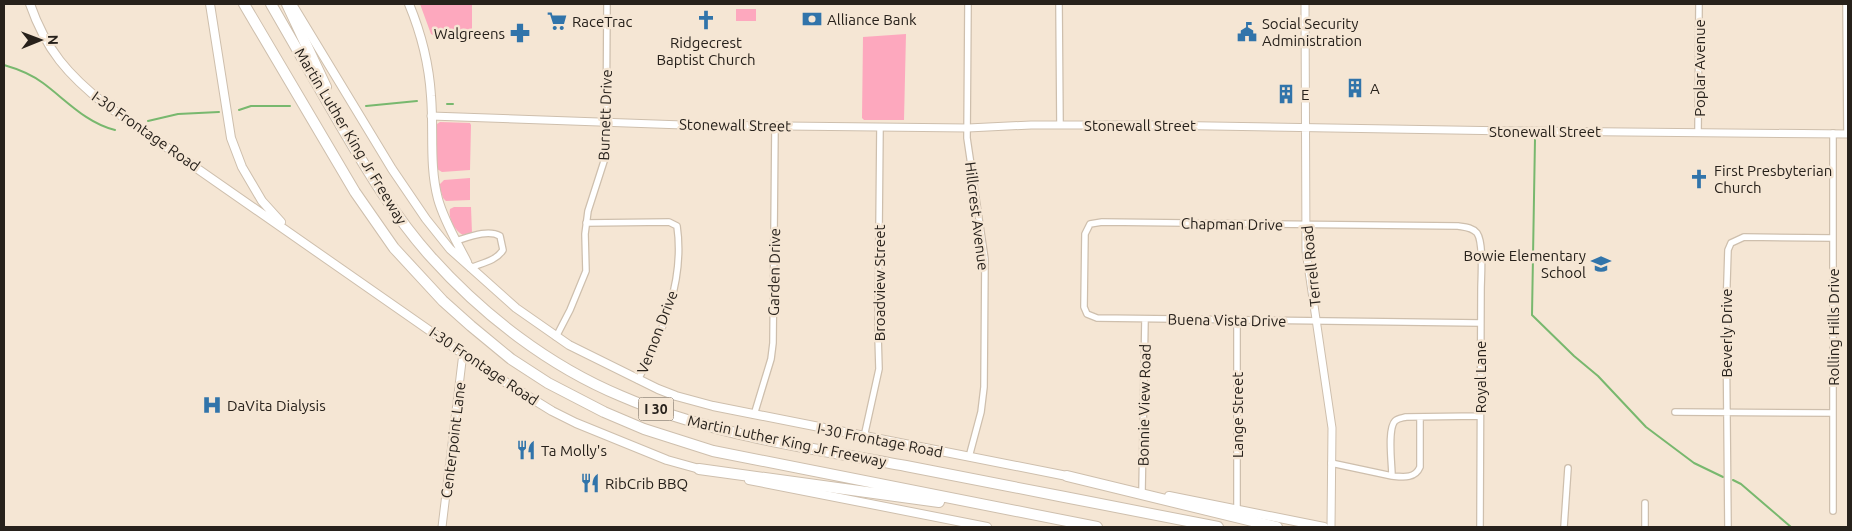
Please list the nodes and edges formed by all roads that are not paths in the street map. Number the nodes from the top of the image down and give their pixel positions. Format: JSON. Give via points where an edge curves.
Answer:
{"nodes":[{"id":1,"x":30,"y":4,"type":"edge"},
{"id":2,"x":210,"y":4,"type":"edge"},
{"id":3,"x":244,"y":4,"type":"edge"},
{"id":4,"x":271,"y":4,"type":"edge"},
{"id":5,"x":287,"y":4,"type":"edge"},
{"id":6,"x":292,"y":4,"type":"edge"},
{"id":7,"x":408,"y":4,"type":"edge"},
{"id":8,"x":607,"y":4,"type":"edge"},
{"id":9,"x":968,"y":4,"type":"edge"},
{"id":10,"x":1059,"y":4,"type":"edge"},
{"id":11,"x":1305,"y":4,"type":"edge"},
{"id":12,"x":1700,"y":4,"type":"edge"},
{"id":13,"x":1846,"y":4,"type":"edge"},
{"id":14,"x":431,"y":116,"type":"junction"},
{"id":15,"x":607,"y":123,"type":"junction"},
{"id":16,"x":1060,"y":125,"type":"junction"},
{"id":17,"x":775,"y":126,"type":"junction"},
{"id":18,"x":880,"y":127,"type":"junction"},
{"id":19,"x":968,"y":128,"type":"junction"},
{"id":20,"x":1305,"y":128,"type":"junction"},
{"id":21,"x":1698,"y":132,"type":"junction"},
{"id":22,"x":1833,"y":134,"type":"junction"},
{"id":23,"x":1848,"y":134,"type":"edge"},
{"id":24,"x":352,"y":143,"type":"junction"},
{"id":25,"x":586,"y":223,"type":"junction"},
{"id":26,"x":1306,"y":225,"type":"junction"},
{"id":27,"x":1473,"y":230,"type":"joint"},
{"id":28,"x":291,"y":233,"type":"junction"},
{"id":29,"x":1832,"y":238,"type":"junction"},
{"id":30,"x":456,"y":241,"type":"junction"},
{"id":31,"x":470,"y":268,"type":"junction"},
{"id":32,"x":1094,"y":317,"type":"joint"},
{"id":33,"x":1145,"y":319,"type":"junction"},
{"id":34,"x":1237,"y":320,"type":"junction"},
{"id":35,"x":1317,"y":322,"type":"junction"},
{"id":36,"x":1480,"y":324,"type":"junction"},
{"id":37,"x":556,"y":337,"type":"junction"},
{"id":38,"x":463,"y":353,"type":"junction"},
{"id":39,"x":638,"y":380,"type":"junction"},
{"id":40,"x":1675,"y":412,"type":"dead end"},
{"id":41,"x":1727,"y":412,"type":"junction"},
{"id":42,"x":1833,"y":413,"type":"junction"},
{"id":43,"x":754,"y":415,"type":"junction"},
{"id":44,"x":1480,"y":416,"type":"junction"},
{"id":45,"x":1420,"y":417,"type":"junction"},
{"id":46,"x":864,"y":437,"type":"junction"},
{"id":47,"x":969,"y":458,"type":"junction"},
{"id":48,"x":1331,"y":463,"type":"junction"},
{"id":49,"x":1568,"y":468,"type":"dead end"},
{"id":50,"x":700,"y":469,"type":"junction"},
{"id":51,"x":1067,"y":476,"type":"junction"},
{"id":52,"x":1392,"y":476,"type":"junction"},
{"id":53,"x":1142,"y":491,"type":"junction"},
{"id":54,"x":1645,"y":503,"type":"dead end"},
{"id":55,"x":1237,"y":509,"type":"junction"},
{"id":56,"x":1833,"y":511,"type":"dead end"},
{"id":57,"x":1036,"y":515,"type":"junction"},
{"id":58,"x":442,"y":527,"type":"edge"},
{"id":59,"x":987,"y":527,"type":"edge"},
{"id":60,"x":1097,"y":527,"type":"edge"},
{"id":61,"x":1218,"y":527,"type":"edge"},
{"id":62,"x":1277,"y":527,"type":"edge"},
{"id":63,"x":1324,"y":527,"type":"edge"},
{"id":64,"x":1332,"y":527,"type":"edge"},
{"id":65,"x":1480,"y":527,"type":"edge"},
{"id":66,"x":1564,"y":527,"type":"edge"},
{"id":67,"x":1645,"y":527,"type":"edge"},
{"id":68,"x":1728,"y":527,"type":"edge"}],
"edges":[{"from":1,"to":28,"type":"main road","name":"I-30 Frontage Road","via":[[49,46],[84,88]]},
{"from":2,"to":28,"type":"main road","name":"I-30 Frontage Road","via":[[234,145],[242,167],[262,201]]},
{"from":3,"to":57,"type":"highway","name":"Martin Luther King Jr Freeway","number":"I 30","via":[[355,192],[394,248],[443,301],[511,359],[604,412],[644,429],[713,451]]},
{"from":4,"to":24,"type":"highway","name":"Martin Luther King Jr Freeway","number":"I 30"},
{"from":5,"to":24,"type":"highway"},
{"from":6,"to":31,"type":"main road","name":"I-30 Frontage Road","via":[[426,219]]},
{"from":7,"to":14,"type":"main road","name":"I-30 Frontage Road","via":[[427,60]]},
{"from":8,"to":15,"type":"street","name":"Burnett Drive"},
{"from":9,"to":19,"type":"street","name":"Hillcrest Avenue"},
{"from":10,"to":16,"type":"street"},
{"from":11,"to":20,"type":"street","name":"Terrell Road"},
{"from":12,"to":21,"type":"street","name":"Poplar Avenue"},
{"from":13,"to":23,"type":"street"},
{"from":14,"to":15,"type":"street","name":"Stonewall Street"},
{"from":14,"to":30,"type":"main road","name":"I-30 Frontage Road","via":[[438,200]]},
{"from":15,"to":17,"type":"street","name":"Stonewall Street"},
{"from":15,"to":25,"type":"street","name":"Burnett Drive","via":[[606,155]]},
{"from":16,"to":19,"type":"street","name":"Stonewall Street"},
{"from":16,"to":20,"type":"street","name":"Stonewall Street"},
{"from":17,"to":18,"type":"street","name":"Stonewall Street"},
{"from":17,"to":43,"type":"street","name":"Garden Drive","via":[[773,342]]},
{"from":18,"to":19,"type":"street","name":"Stonewall Street"},
{"from":18,"to":46,"type":"street","name":"Broadview Street","via":[[879,369]]},
{"from":19,"to":47,"type":"street","name":"Hillcrest Avenue","via":[[985,260],[984,387]]},
{"from":20,"to":21,"type":"street","name":"Stonewall Street"},
{"from":20,"to":26,"type":"street","name":"Terrell Road"},
{"from":21,"to":22,"type":"street","name":"Stonewall Street"},
{"from":22,"to":23,"type":"street","name":"Stonewall Street"},
{"from":22,"to":29,"type":"street","name":"Rolling Hills Drive"},
{"from":24,"to":61,"type":"highway","name":"Martin Luther King Jr Freeway","number":"I 30","via":[[394,211],[452,280],[515,334],[589,381],[621,396],[684,419],[756,437]]},
{"from":25,"to":37,"type":"street","name":"Burnett Drive","via":[[586,271]]},
{"from":25,"to":39,"type":"street","name":"Vernon Drive","via":[[669,222],[677,226],[675,291]]},
{"from":26,"to":27,"type":"street","name":"Chapman Drive","via":[[1458,226]]},
{"from":26,"to":32,"type":"street","name":"Chapman Drive","via":[[1090,224],[1084,242],[1084,307],[1087,314]]},
{"from":26,"to":35,"type":"street","name":"Terrell Road","via":[[1306,250]]},
{"from":27,"to":36,"type":"street","name":"Royal Lane","via":[[1479,238],[1481,251]]},
{"from":28,"to":38,"type":"main road","name":"I-30 Frontage Road"},
{"from":29,"to":41,"type":"street","name":"Beverly Drive","via":[[1761,236],[1744,237],[1731,243],[1726,313]]},
{"from":29,"to":42,"type":"street","name":"Rolling Hills Drive"},
{"from":30,"to":31,"type":"main road","name":"I-30 Frontage Road"},
{"from":30,"to":31,"type":"street","via":[[494,232],[500,236],[503,250],[500,254]]},
{"from":31,"to":37,"type":"main road","name":"I-30 Frontage Road"},
{"from":32,"to":33,"type":"street","name":"Buena Vista Drive"},
{"from":33,"to":34,"type":"street","name":"Buena Vista Drive"},
{"from":33,"to":53,"type":"street","name":"Bonnie View Road"},
{"from":34,"to":35,"type":"street","name":"Buena Vista Drive"},
{"from":34,"to":55,"type":"street","name":"Lange Street"},
{"from":35,"to":36,"type":"street","name":"Buena Vista Drive"},
{"from":35,"to":48,"type":"street","name":"Terrell Road","via":[[1332,428]]},
{"from":36,"to":44,"type":"street","name":"Royal Lane"},
{"from":37,"to":39,"type":"main road","name":"I-30 Frontage Road"},
{"from":38,"to":50,"type":"main road","name":"I-30 Frontage Road","via":[[576,423],[667,460]]},
{"from":38,"to":58,"type":"street","name":"Centerpoint Lane"},
{"from":39,"to":43,"type":"main road","name":"I-30 Frontage Road","via":[[676,396]]},
{"from":40,"to":41,"type":"street"},
{"from":41,"to":42,"type":"street"},
{"from":41,"to":68,"type":"street","name":"Beverly Drive"},
{"from":42,"to":56,"type":"street","name":"Rolling Hills Drive"},
{"from":43,"to":46,"type":"main road","name":"I-30 Frontage Road"},
{"from":44,"to":45,"type":"street"},
{"from":44,"to":65,"type":"street","name":"Royal Lane"},
{"from":45,"to":52,"type":"street","via":[[1399,418],[1393,424]]},
{"from":45,"to":52,"type":"street","via":[[1419,470],[1410,477]]},
{"from":46,"to":47,"type":"main road","name":"I-30 Frontage Road"},
{"from":47,"to":51,"type":"main road","name":"I-30 Frontage Road"},
{"from":48,"to":52,"type":"street"},
{"from":48,"to":64,"type":"street","name":"Terrell Road"},
{"from":49,"to":66,"type":"street"},
{"from":50,"to":57,"type":"highway"},
{"from":50,"to":59,"type":"main road","name":"I-30 Frontage Road"},
{"from":51,"to":53,"type":"main road","name":"I-30 Frontage Road"},
{"from":51,"to":62,"type":"highway"},
{"from":53,"to":55,"type":"main road","name":"I-30 Frontage Road"},
{"from":54,"to":67,"type":"street"},
{"from":55,"to":63,"type":"main road","name":"I-30 Frontage Road"},
{"from":57,"to":60,"type":"highway","name":"Martin Luther King Jr Freeway","number":"I 30"}]}
